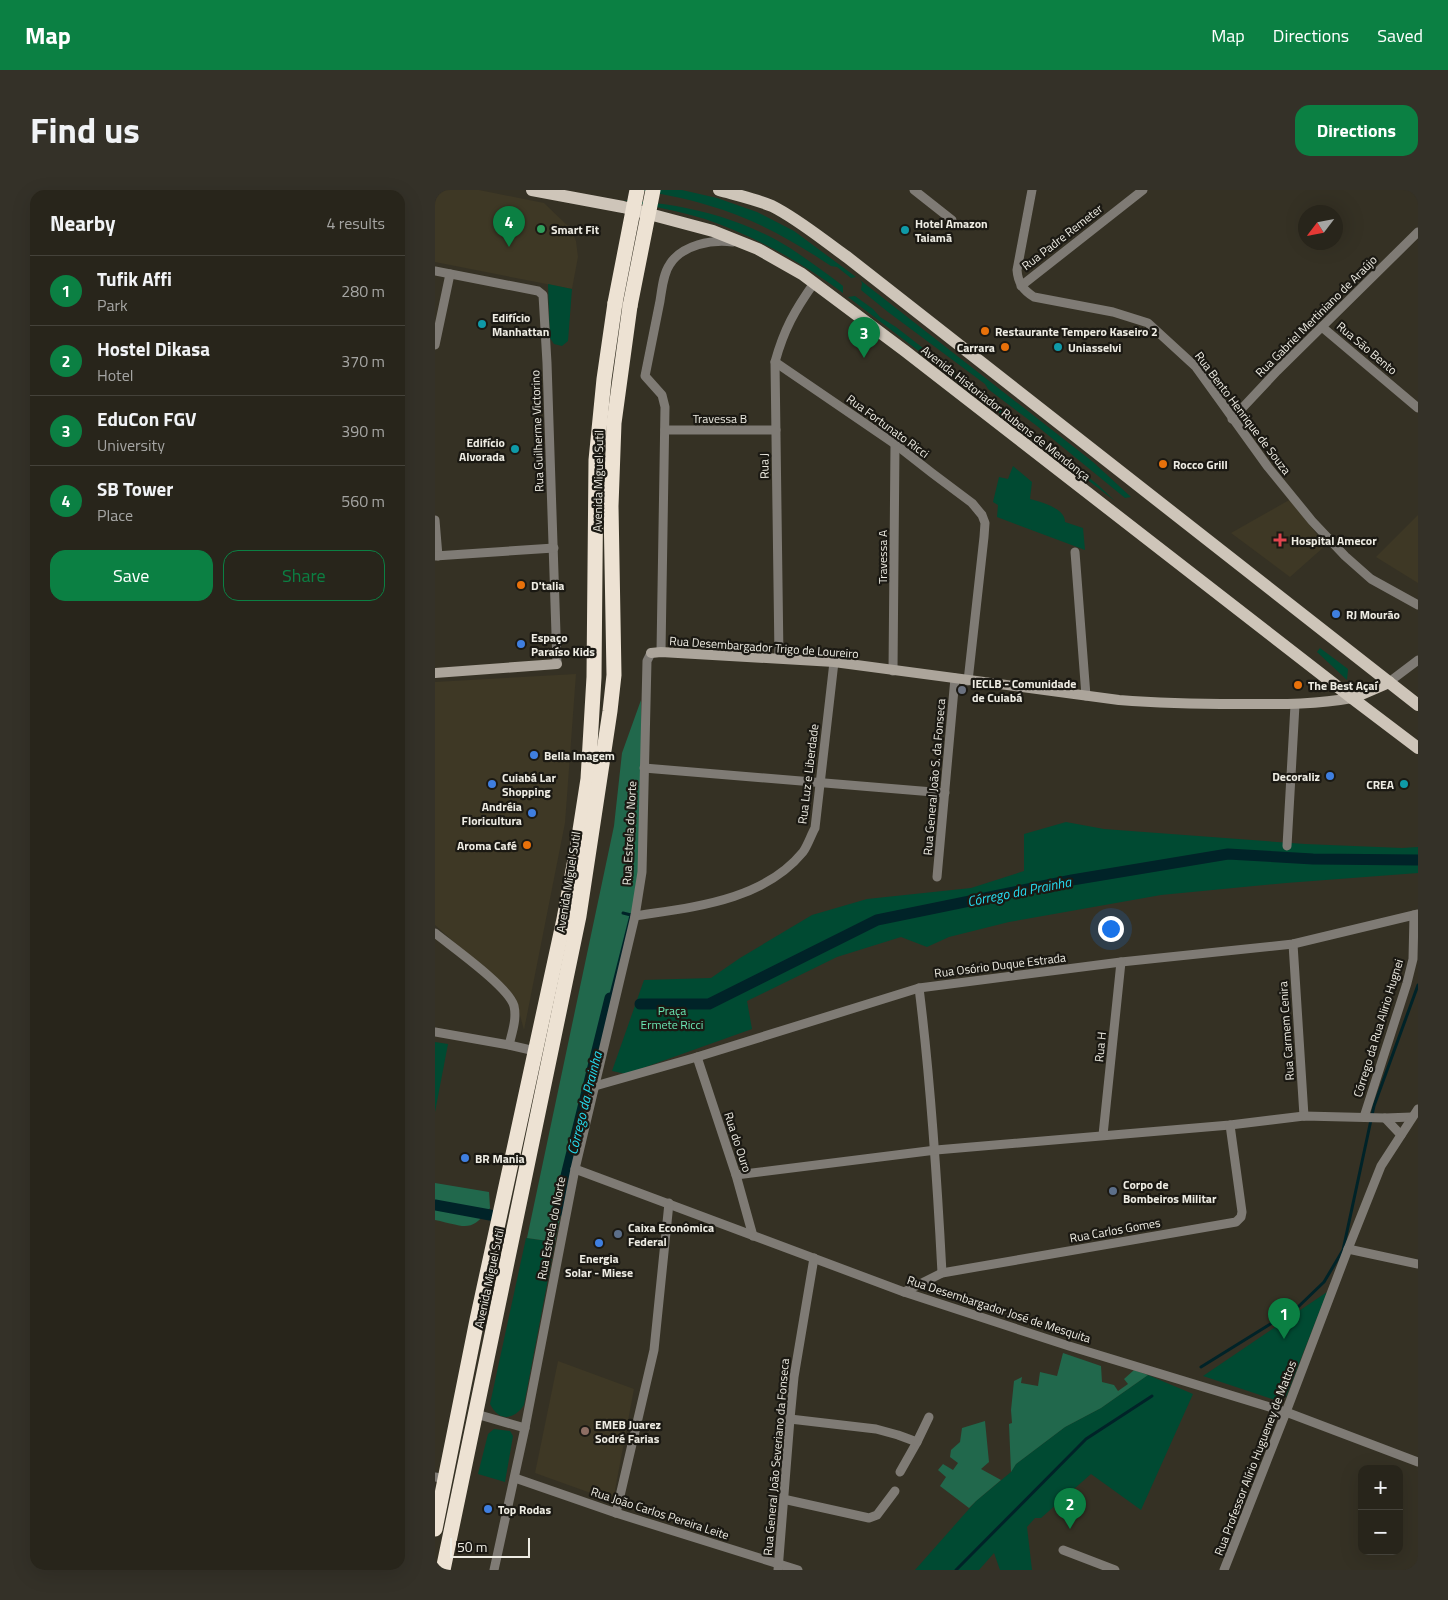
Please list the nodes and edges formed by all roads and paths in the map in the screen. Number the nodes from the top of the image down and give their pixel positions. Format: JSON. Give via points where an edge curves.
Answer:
{"nodes":[{"id":1,"x":532,"y":190,"type":"edge"},
{"id":2,"x":637,"y":190,"type":"edge"},
{"id":3,"x":653,"y":190,"type":"edge"},
{"id":4,"x":914,"y":190,"type":"edge"},
{"id":5,"x":1031,"y":190,"type":"edge"},
{"id":6,"x":1143,"y":190,"type":"edge"},
{"id":7,"x":725,"y":191,"type":"edge"},
{"id":8,"x":951,"y":220,"type":"dead end"},
{"id":9,"x":1418,"y":232,"type":"edge"},
{"id":10,"x":758,"y":249,"type":"junction"},
{"id":11,"x":435,"y":271,"type":"edge"},
{"id":12,"x":450,"y":274,"type":"junction"},
{"id":13,"x":814,"y":283,"type":"junction"},
{"id":14,"x":1021,"y":286,"type":"junction"},
{"id":15,"x":623,"y":305,"type":"junction"},
{"id":16,"x":1322,"y":327,"type":"junction"},
{"id":17,"x":435,"y":345,"type":"edge"},
{"id":18,"x":775,"y":362,"type":"junction"},
{"id":19,"x":1418,"y":408,"type":"edge"},
{"id":20,"x":1232,"y":419,"type":"junction"},
{"id":21,"x":665,"y":430,"type":"junction"},
{"id":22,"x":776,"y":430,"type":"junction"},
{"id":23,"x":895,"y":444,"type":"junction"},
{"id":24,"x":435,"y":520,"type":"edge"},
{"id":25,"x":554,"y":548,"type":"junction"},
{"id":26,"x":1075,"y":552,"type":"dead end"},
{"id":27,"x":436,"y":556,"type":"edge"},
{"id":28,"x":1418,"y":605,"type":"edge"},
{"id":29,"x":656,"y":652,"type":"junction"},
{"id":30,"x":779,"y":658,"type":"junction"},
{"id":31,"x":1418,"y":660,"type":"edge"},
{"id":32,"x":834,"y":662,"type":"junction"},
{"id":33,"x":557,"y":664,"type":"joint"},
{"id":34,"x":893,"y":671,"type":"junction"},
{"id":35,"x":435,"y":674,"type":"edge"},
{"id":36,"x":955,"y":678,"type":"junction"},
{"id":37,"x":1327,"y":679,"type":"junction"},
{"id":38,"x":967,"y":681,"type":"junction"},
{"id":39,"x":1389,"y":682,"type":"junction"},
{"id":40,"x":1086,"y":696,"type":"junction"},
{"id":41,"x":1352,"y":698,"type":"junction"},
{"id":42,"x":1324,"y":703,"type":"junction"},
{"id":43,"x":1295,"y":705,"type":"junction"},
{"id":44,"x":1418,"y":705,"type":"edge"},
{"id":45,"x":1418,"y":748,"type":"edge"},
{"id":46,"x":644,"y":768,"type":"junction"},
{"id":47,"x":821,"y":782,"type":"junction"},
{"id":48,"x":945,"y":793,"type":"junction"},
{"id":49,"x":1287,"y":846,"type":"dead end"},
{"id":50,"x":937,"y":877,"type":"dead end"},
{"id":51,"x":1416,"y":915,"type":"edge"},
{"id":52,"x":635,"y":916,"type":"junction"},
{"id":53,"x":435,"y":933,"type":"edge"},
{"id":54,"x":1293,"y":944,"type":"junction"},
{"id":55,"x":1121,"y":962,"type":"junction"},
{"id":56,"x":919,"y":988,"type":"junction"},
{"id":57,"x":435,"y":1032,"type":"edge"},
{"id":58,"x":509,"y":1044,"type":"junction"},
{"id":59,"x":535,"y":1051,"type":"junction"},
{"id":60,"x":697,"y":1057,"type":"junction"},
{"id":61,"x":595,"y":1086,"type":"junction"},
{"id":62,"x":1418,"y":1109,"type":"edge"},
{"id":63,"x":1304,"y":1116,"type":"junction"},
{"id":64,"x":1367,"y":1117,"type":"junction"},
{"id":65,"x":1412,"y":1117,"type":"junction"},
{"id":66,"x":1383,"y":1118,"type":"junction"},
{"id":67,"x":1230,"y":1124,"type":"junction"},
{"id":68,"x":1103,"y":1134,"type":"junction"},
{"id":69,"x":1401,"y":1135,"type":"junction"},
{"id":70,"x":935,"y":1150,"type":"junction"},
{"id":71,"x":575,"y":1169,"type":"junction"},
{"id":72,"x":736,"y":1175,"type":"junction"},
{"id":73,"x":669,"y":1204,"type":"junction"},
{"id":74,"x":753,"y":1236,"type":"junction"},
{"id":75,"x":1347,"y":1249,"type":"junction"},
{"id":76,"x":814,"y":1258,"type":"junction"},
{"id":77,"x":1418,"y":1264,"type":"edge"},
{"id":78,"x":942,"y":1273,"type":"junction"},
{"id":79,"x":904,"y":1292,"type":"junction"},
{"id":80,"x":1287,"y":1412,"type":"junction"},
{"id":81,"x":476,"y":1414,"type":"junction"},
{"id":82,"x":929,"y":1417,"type":"dead end"},
{"id":83,"x":790,"y":1420,"type":"junction"},
{"id":84,"x":525,"y":1428,"type":"junction"},
{"id":85,"x":917,"y":1442,"type":"junction"},
{"id":86,"x":1418,"y":1462,"type":"edge"},
{"id":87,"x":900,"y":1472,"type":"dead end"},
{"id":88,"x":440,"y":1478,"type":"edge"},
{"id":89,"x":515,"y":1478,"type":"junction"},
{"id":90,"x":895,"y":1491,"type":"dead end"},
{"id":91,"x":783,"y":1499,"type":"junction"},
{"id":92,"x":616,"y":1513,"type":"junction"},
{"id":93,"x":435,"y":1529,"type":"edge"},
{"id":94,"x":1063,"y":1550,"type":"dead end"},
{"id":95,"x":779,"y":1567,"type":"edge"},
{"id":96,"x":443,"y":1570,"type":"edge"},
{"id":97,"x":494,"y":1570,"type":"edge"},
{"id":98,"x":798,"y":1570,"type":"edge"},
{"id":99,"x":1115,"y":1570,"type":"edge"},
{"id":100,"x":1224,"y":1570,"type":"edge"}],
"edges":[{"from":1,"to":10,"type":"main road","name":"Avenida Historiador Rubens de Mendonça","via":[[647,213],[713,231]]},
{"from":2,"to":15,"type":"highway","name":"Avenida Miguel Sutil","bridge":true},
{"from":3,"to":15,"type":"highway","name":"Avenida Miguel Sutil","bridge":true},
{"from":4,"to":8,"type":"street"},
{"from":5,"to":14,"type":"street","via":[[1017,270]]},
{"from":6,"to":14,"type":"street","name":"Rua Padre Remeter"},
{"from":7,"to":39,"type":"main road","name":"Avenida Historiador Rubens de Mendonça","via":[[773,207],[847,257]]},
{"from":9,"to":16,"type":"street","name":"Rua Gabriel Mertiniano de Araújo"},
{"from":10,"to":13,"type":"main road","name":"Avenida Historiador Rubens de Mendonça"},
{"from":10,"to":21,"type":"street","name":"Rua Estrela do Norte","via":[[729,242],[708,242],[680,254],[670,264],[645,376],[664,401]]},
{"from":11,"to":12,"type":"street"},
{"from":12,"to":17,"type":"street"},
{"from":12,"to":25,"type":"street","name":"Rua Guilherme Victorino","via":[[538,291],[543,295]]},
{"from":13,"to":18,"type":"street","name":"Rua J","via":[[785,331]]},
{"from":13,"to":37,"type":"main road","name":"Avenida Historiador Rubens de Mendonça"},
{"from":14,"to":20,"type":"street","name":"Rua Bento Henrique de Souza","via":[[1034,297],[1113,312],[1147,323],[1196,368]]},
{"from":15,"to":59,"type":"highway","name":"Avenida Miguel Sutil","via":[[604,379],[596,460],[593,722],[588,779],[564,919]]},
{"from":15,"to":81,"type":"highway","name":"Avenida Miguel Sutil","via":[[611,506],[614,675],[610,711],[579,916]]},
{"from":16,"to":19,"type":"street","name":"Rua São Bento"},
{"from":16,"to":20,"type":"street","name":"Rua Gabriel Mertiniano de Araújo"},
{"from":18,"to":22,"type":"street","name":"Rua J"},
{"from":18,"to":23,"type":"street","name":"Rua Fortunato Ricci"},
{"from":20,"to":28,"type":"street","name":"Rua Bento Henrique de Souza","via":[[1311,521],[1345,556],[1371,579]]},
{"from":21,"to":22,"type":"street","name":"Travessa B"},
{"from":21,"to":29,"type":"street","name":"Rua Estrela do Norte"},
{"from":22,"to":30,"type":"street","name":"Rua J"},
{"from":23,"to":34,"type":"street","name":"Travessa A"},
{"from":23,"to":38,"type":"street","name":"Rua Fortunato Ricci","via":[[972,502],[985,523]]},
{"from":24,"to":27,"type":"street"},
{"from":25,"to":27,"type":"street"},
{"from":25,"to":33,"type":"street","name":"Rua Guilherme Victorino"},
{"from":26,"to":40,"type":"street"},
{"from":29,"to":30,"type":"street","name":"Rua Desembargador Trigo de Loureiro"},
{"from":29,"to":46,"type":"street","name":"Rua Estrela do Norte","via":[[647,661]]},
{"from":30,"to":32,"type":"street","name":"Rua Desembargador Trigo de Loureiro"},
{"from":31,"to":39,"type":"street"},
{"from":32,"to":34,"type":"street","name":"Rua Desembargador Trigo de Loureiro"},
{"from":32,"to":47,"type":"street","name":"Rua Luz e Liberdade"},
{"from":33,"to":35,"type":"street"},
{"from":34,"to":36,"type":"street","name":"Rua Desembargador Trigo de Loureiro"},
{"from":36,"to":38,"type":"street","name":"Rua Desembargador Trigo de Loureiro"},
{"from":36,"to":48,"type":"street","name":"Rua General João S. da Fonseca"},
{"from":37,"to":41,"type":"main road","name":"Avenida Historiador Rubens de Mendonça"},
{"from":37,"to":42,"type":"street","via":[[1332,691]]},
{"from":38,"to":40,"type":"street","name":"Rua Desembargador Trigo de Loureiro"},
{"from":39,"to":41,"type":"main road"},
{"from":39,"to":44,"type":"main road","name":"Avenida Historiador Rubens de Mendonça"},
{"from":40,"to":43,"type":"street","name":"Rua Desembargador Trigo de Loureiro","via":[[1158,703]]},
{"from":41,"to":42,"type":"street","name":"Rua Desembargador Trigo de Loureiro"},
{"from":41,"to":45,"type":"main road","name":"Avenida Historiador Rubens de Mendonça"},
{"from":42,"to":43,"type":"street","name":"Rua Desembargador Trigo de Loureiro"},
{"from":43,"to":49,"type":"street"},
{"from":46,"to":47,"type":"street"},
{"from":46,"to":52,"type":"street","name":"Rua Estrela do Norte","via":[[641,872]]},
{"from":47,"to":48,"type":"street"},
{"from":47,"to":52,"type":"street","name":"Rua Luz e Liberdade","via":[[815,828],[804,850],[772,880],[704,906]]},
{"from":48,"to":50,"type":"street","name":"Rua General João S. da Fonseca"},
{"from":51,"to":54,"type":"street","name":"Rua Osório Duque Estrada"},
{"from":51,"to":64,"type":"street","name":"Córrego da Rua Alirio Hugnei","via":[[1413,959]]},
{"from":52,"to":61,"type":"street","name":"Rua Estrela do Norte"},
{"from":53,"to":58,"type":"street","via":[[509,997],[514,1007],[514,1024]]},
{"from":54,"to":55,"type":"street","name":"Rua Osório Duque Estrada"},
{"from":54,"to":63,"type":"street","name":"Rua Carmem Cenira"},
{"from":55,"to":56,"type":"street","name":"Rua Osório Duque Estrada"},
{"from":55,"to":68,"type":"street","name":"Rua H"},
{"from":56,"to":60,"type":"street","name":"Rua Osório Duque Estrada"},
{"from":56,"to":70,"type":"street"},
{"from":57,"to":58,"type":"street"},
{"from":58,"to":59,"type":"street"},
{"from":59,"to":88,"type":"highway","name":"Avenida Miguel Sutil"},
{"from":60,"to":61,"type":"street","name":"Rua Osório Duque Estrada"},
{"from":60,"to":72,"type":"street","name":"Rua do Ouro"},
{"from":61,"to":71,"type":"street","name":"Rua Estrela do Norte"},
{"from":62,"to":65,"type":"street","name":"Rua Professor Alírio Hugueney de Mattos"},
{"from":63,"to":64,"type":"street"},
{"from":63,"to":67,"type":"street"},
{"from":64,"to":66,"type":"street"},
{"from":65,"to":66,"type":"street"},
{"from":65,"to":69,"type":"street","name":"Rua Professor Alírio Hugueney de Mattos"},
{"from":66,"to":69,"type":"street"},
{"from":67,"to":68,"type":"street"},
{"from":67,"to":78,"type":"street","name":"Rua Carlos Gomes","via":[[1242,1212],[1236,1222]]},
{"from":68,"to":70,"type":"street"},
{"from":69,"to":75,"type":"street","name":"Rua Professor Alírio Hugueney de Mattos","via":[[1381,1166]]},
{"from":70,"to":72,"type":"street"},
{"from":70,"to":78,"type":"street"},
{"from":71,"to":73,"type":"street","name":"Rua Desembargador José de Mesquita"},
{"from":71,"to":84,"type":"street","name":"Rua Estrela do Norte"},
{"from":72,"to":74,"type":"street","name":"Rua do Ouro"},
{"from":73,"to":74,"type":"street","name":"Rua Desembargador José de Mesquita"},
{"from":73,"to":92,"type":"street","via":[[654,1350]]},
{"from":74,"to":76,"type":"street","name":"Rua Desembargador José de Mesquita"},
{"from":75,"to":77,"type":"street"},
{"from":75,"to":80,"type":"street","name":"Rua Professor Alírio Hugueney de Mattos"},
{"from":76,"to":79,"type":"street","name":"Rua Desembargador José de Mesquita"},
{"from":76,"to":83,"type":"street","name":"Rua General João Severiano da Fonseca"},
{"from":78,"to":79,"type":"street","name":"Rua Carlos Gomes"},
{"from":79,"to":80,"type":"street","name":"Rua Desembargador José de Mesquita"},
{"from":80,"to":86,"type":"street","name":"Rua Desembargador José de Mesquita"},
{"from":80,"to":100,"type":"street","name":"Rua Professor Alírio Hugueney de Mattos"},
{"from":81,"to":84,"type":"street"},
{"from":81,"to":96,"type":"highway","name":"Avenida Miguel Sutil"},
{"from":82,"to":85,"type":"street"},
{"from":83,"to":85,"type":"street","via":[[876,1429]]},
{"from":83,"to":91,"type":"street","name":"Rua General João Severiano da Fonseca"},
{"from":84,"to":89,"type":"street","name":"Rua Estrela do Norte"},
{"from":85,"to":87,"type":"street"},
{"from":88,"to":93,"type":"highway","name":"Avenida Miguel Sutil"},
{"from":89,"to":92,"type":"street","name":"Rua João Carlos Pereira Leite"},
{"from":89,"to":97,"type":"street","name":"Rua Estrela do Norte"},
{"from":90,"to":91,"type":"street","via":[[877,1516],[869,1518]]},
{"from":91,"to":95,"type":"street","name":"Rua General João Severiano da Fonseca"},
{"from":92,"to":95,"type":"street","name":"Rua João Carlos Pereira Leite"},
{"from":94,"to":99,"type":"street"},
{"from":95,"to":98,"type":"street","name":"Rua João Carlos Pereira Leite"}]}
